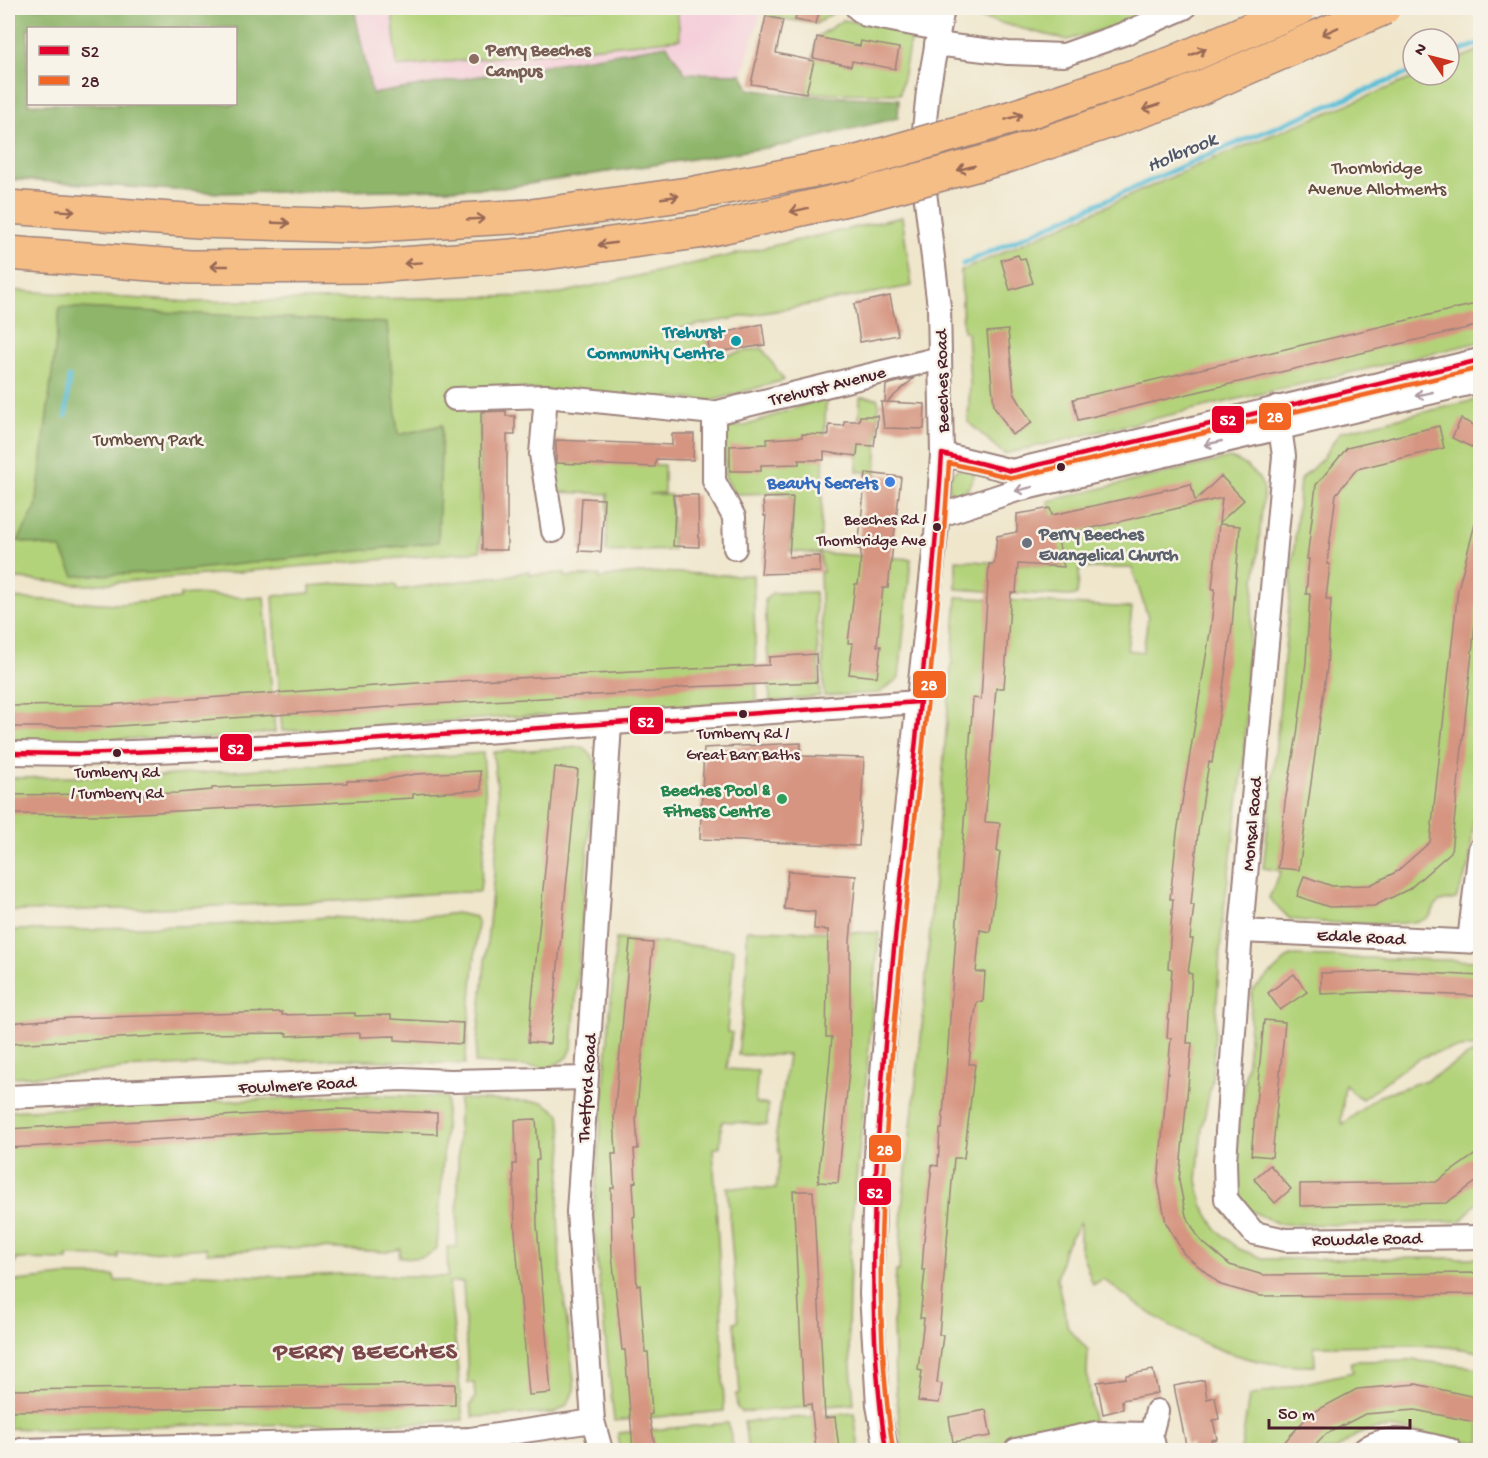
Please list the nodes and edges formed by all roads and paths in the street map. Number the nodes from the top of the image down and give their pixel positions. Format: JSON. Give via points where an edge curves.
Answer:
{"nodes":[{"id":1,"x":857,"y":8,"type":"edge"},
{"id":2,"x":1184,"y":8,"type":"edge"},
{"id":3,"x":1300,"y":8,"type":"edge"},
{"id":4,"x":1384,"y":8,"type":"edge"},
{"id":5,"x":939,"y":27,"type":"edge"},
{"id":6,"x":8,"y":207,"type":"edge"},
{"id":7,"x":8,"y":253,"type":"edge"},
{"id":8,"x":940,"y":358,"type":"junction"},
{"id":9,"x":1480,"y":360,"type":"edge"},
{"id":10,"x":1480,"y":381,"type":"edge"},
{"id":11,"x":546,"y":396,"type":"junction"},
{"id":12,"x":456,"y":399,"type":"dead end"},
{"id":13,"x":714,"y":413,"type":"junction"},
{"id":14,"x":1279,"y":417,"type":"junction"},
{"id":15,"x":942,"y":454,"type":"junction"},
{"id":16,"x":977,"y":463,"type":"junction"},
{"id":17,"x":984,"y":501,"type":"junction"},
{"id":18,"x":938,"y":516,"type":"junction"},
{"id":19,"x":552,"y":531,"type":"dead end"},
{"id":20,"x":735,"y":548,"type":"dead end"},
{"id":21,"x":919,"y":702,"type":"junction"},
{"id":22,"x":610,"y":725,"type":"junction"},
{"id":23,"x":8,"y":753,"type":"edge"},
{"id":24,"x":1480,"y":849,"type":"edge"},
{"id":25,"x":1241,"y":931,"type":"junction"},
{"id":26,"x":1474,"y":941,"type":"edge"},
{"id":27,"x":586,"y":1078,"type":"junction"},
{"id":28,"x":8,"y":1097,"type":"edge"},
{"id":29,"x":1254,"y":1233,"type":"joint"},
{"id":30,"x":1480,"y":1237,"type":"edge"},
{"id":31,"x":1157,"y":1411,"type":"dead end"},
{"id":32,"x":593,"y":1421,"type":"junction"},
{"id":33,"x":1153,"y":1442,"type":"edge"},
{"id":34,"x":21,"y":1450,"type":"edge"},
{"id":35,"x":601,"y":1450,"type":"edge"},
{"id":36,"x":886,"y":1450,"type":"edge"},
{"id":37,"x":1016,"y":1450,"type":"edge"},
{"id":38,"x":1364,"y":1450,"type":"edge"},
{"id":39,"x":1450,"y":1450,"type":"edge"}],
"edges":[{"from":1,"to":5,"type":"street","via":[[866,15]]},
{"from":2,"to":5,"type":"street","via":[[1064,55],[1008,53]]},
{"from":6,"to":3,"type":"highway","one_way":true,"bridge":true,"via":[[199,221],[354,226],[531,216],[695,194],[857,162],[1013,117],[1173,63]]},
{"from":4,"to":7,"type":"highway","one_way":true,"bridge":true,"via":[[1176,99],[1004,157],[856,197],[686,233],[537,254],[384,265],[190,267]]},
{"from":5,"to":8,"type":"street","name":"Beeches Road","via":[[921,159],[939,307]]},
{"from":8,"to":13,"type":"street","name":"Trehurst Avenue"},
{"from":8,"to":15,"type":"street","name":"Beeches Road"},
{"from":9,"to":14,"type":"street"},
{"from":10,"to":14,"type":"street","one_way":true},
{"from":11,"to":12,"type":"street","name":"Trehurst Avenue"},
{"from":11,"to":13,"type":"street","name":"Trehurst Avenue"},
{"from":11,"to":19,"type":"street","via":[[541,454]]},
{"from":13,"to":20,"type":"street","via":[[714,481],[734,518]]},
{"from":14,"to":16,"type":"street","via":[[1012,471]]},
{"from":14,"to":17,"type":"street","one_way":true},
{"from":14,"to":25,"type":"street","name":"Monsal Road","via":[[1284,456]]},
{"from":15,"to":16,"type":"street"},
{"from":15,"to":18,"type":"street","name":"Beeches Road"},
{"from":16,"to":17,"type":"street"},
{"from":17,"to":18,"type":"street"},
{"from":18,"to":21,"type":"street","name":"Beeches Road"},
{"from":21,"to":22,"type":"street"},
{"from":21,"to":36,"type":"street","name":"Beeches Road","via":[[900,865],[877,1132],[871,1294],[878,1405]]},
{"from":22,"to":23,"type":"street","via":[[279,746]]},
{"from":22,"to":27,"type":"street","name":"Thetford Road"},
{"from":24,"to":26,"type":"street"},
{"from":25,"to":26,"type":"street","name":"Edale Road"},
{"from":25,"to":29,"type":"street","name":"Monsal Road","via":[[1225,1161],[1226,1199]]},
{"from":27,"to":28,"type":"street","name":"Fowlmere Road","via":[[402,1079]]},
{"from":27,"to":32,"type":"street","name":"Thetford Road","via":[[578,1212]]},
{"from":29,"to":30,"type":"street","name":"Rowdale Road","via":[[1286,1240]]},
{"from":31,"to":33,"type":"street"},
{"from":32,"to":34,"type":"street","via":[[470,1439]]},
{"from":32,"to":35,"type":"street","name":"Thetford Road"},
{"from":33,"to":37,"type":"street","via":[[1096,1434]]},
{"from":38,"to":39,"type":"street","via":[[1371,1445],[1405,1439]]}]}
